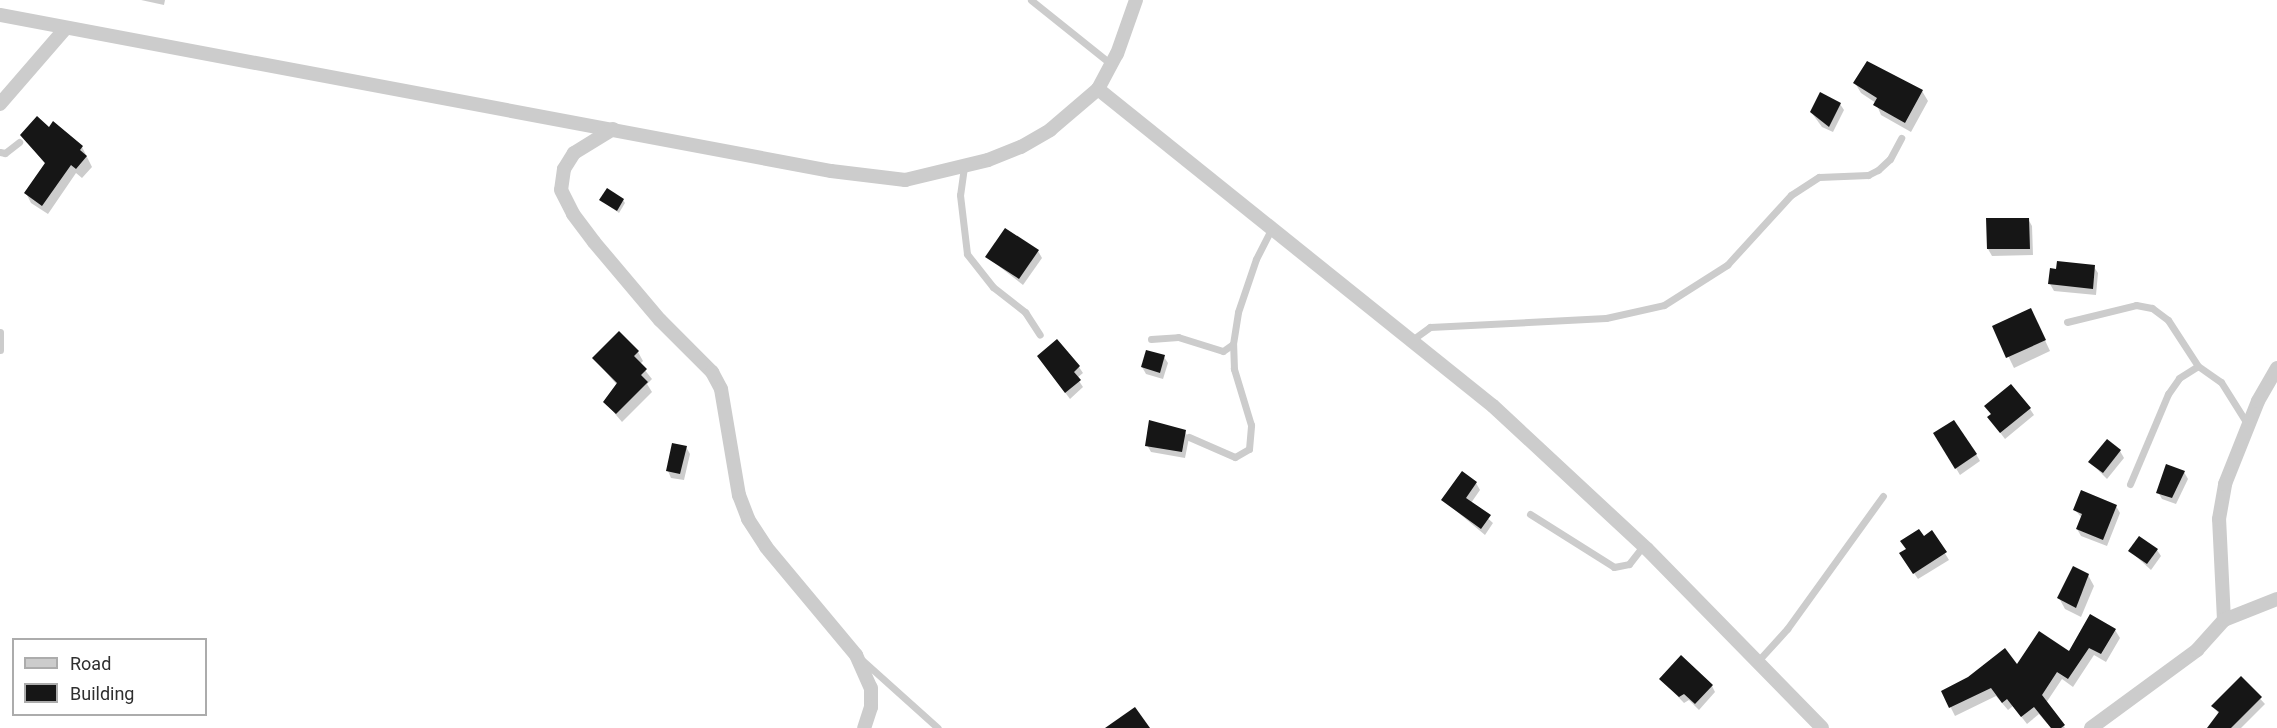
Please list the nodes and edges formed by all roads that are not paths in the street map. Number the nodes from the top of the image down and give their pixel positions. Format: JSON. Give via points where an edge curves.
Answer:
{"nodes":[{"id":1,"x":1031,"y":0,"type":"edge"},
{"id":2,"x":1136,"y":0,"type":"edge"},
{"id":3,"x":0,"y":15,"type":"edge"},
{"id":4,"x":64,"y":29,"type":"junction"},
{"id":5,"x":1112,"y":65,"type":"junction"},
{"id":6,"x":1098,"y":89,"type":"junction"},
{"id":7,"x":0,"y":104,"type":"edge"},
{"id":8,"x":613,"y":129,"type":"junction"},
{"id":9,"x":1901,"y":138,"type":"dead end"},
{"id":10,"x":20,"y":142,"type":"dead end"},
{"id":11,"x":0,"y":152,"type":"edge"},
{"id":12,"x":964,"y":167,"type":"junction"},
{"id":13,"x":1272,"y":228,"type":"junction"},
{"id":14,"x":2067,"y":322,"type":"dead end"},
{"id":15,"x":0,"y":332,"type":"edge"},
{"id":16,"x":1040,"y":335,"type":"dead end"},
{"id":17,"x":1151,"y":339,"type":"dead end"},
{"id":18,"x":1412,"y":340,"type":"junction"},
{"id":19,"x":1233,"y":344,"type":"junction"},
{"id":20,"x":0,"y":350,"type":"edge"},
{"id":21,"x":2198,"y":366,"type":"junction"},
{"id":22,"x":2277,"y":368,"type":"edge"},
{"id":23,"x":2248,"y":425,"type":"junction"},
{"id":24,"x":1190,"y":438,"type":"dead end"},
{"id":25,"x":2130,"y":484,"type":"dead end"},
{"id":26,"x":1882,"y":496,"type":"dead end"},
{"id":27,"x":1530,"y":514,"type":"dead end"},
{"id":28,"x":1643,"y":546,"type":"junction"},
{"id":29,"x":2277,"y":599,"type":"edge"},
{"id":30,"x":2224,"y":621,"type":"junction"},
{"id":31,"x":856,"y":655,"type":"junction"},
{"id":32,"x":1757,"y":662,"type":"junction"},
{"id":33,"x":864,"y":728,"type":"edge"},
{"id":34,"x":938,"y":728,"type":"edge"},
{"id":35,"x":1822,"y":728,"type":"edge"},
{"id":36,"x":2091,"y":728,"type":"edge"}],
"edges":[{"from":1,"to":5,"type":"lane"},
{"from":2,"to":5,"type":"street"},
{"from":3,"to":4,"type":"street"},
{"from":4,"to":7,"type":"street"},
{"from":4,"to":8,"type":"street"},
{"from":5,"to":6,"type":"street"},
{"from":6,"to":12,"type":"street","via":[[1050,130],[1021,147]]},
{"from":6,"to":13,"type":"street"},
{"from":8,"to":12,"type":"street","via":[[868,177],[905,180]]},
{"from":8,"to":31,"type":"street","via":[[574,153],[564,169],[561,190],[594,242],[660,320],[712,372],[722,388],[739,495],[748,519],[765,547]]},
{"from":9,"to":18,"type":"lane","via":[[1890,159],[1878,170],[1868,175],[1818,177],[1791,195],[1727,265],[1664,305],[1606,318],[1430,327]]},
{"from":10,"to":11,"type":"lane","via":[[5,153]]},
{"from":12,"to":16,"type":"lane","via":[[960,195],[967,254],[993,287],[1025,312]]},
{"from":13,"to":18,"type":"street"},
{"from":13,"to":19,"type":"lane","via":[[1252,270]]},
{"from":14,"to":21,"type":"lane","via":[[2136,305],[2151,308],[2168,320]]},
{"from":15,"to":20,"type":"lane"},
{"from":17,"to":19,"type":"lane","via":[[1178,337],[1223,351]]},
{"from":18,"to":28,"type":"street","via":[[1493,406]]},
{"from":19,"to":24,"type":"lane","via":[[1234,369],[1251,425],[1248,449],[1235,457]]},
{"from":21,"to":23,"type":"lane","via":[[2221,382]]},
{"from":21,"to":25,"type":"lane","via":[[2179,378],[2168,394]]},
{"from":22,"to":23,"type":"street"},
{"from":23,"to":30,"type":"street","via":[[2225,484],[2219,519]]},
{"from":26,"to":32,"type":"lane","via":[[1808,602]]},
{"from":27,"to":28,"type":"lane","via":[[1614,567],[1629,564]]},
{"from":28,"to":32,"type":"street"},
{"from":29,"to":30,"type":"street"},
{"from":30,"to":36,"type":"street","via":[[2198,650]]},
{"from":31,"to":33,"type":"street","via":[[871,688],[871,707]]},
{"from":31,"to":34,"type":"lane"},
{"from":32,"to":35,"type":"street"}]}
